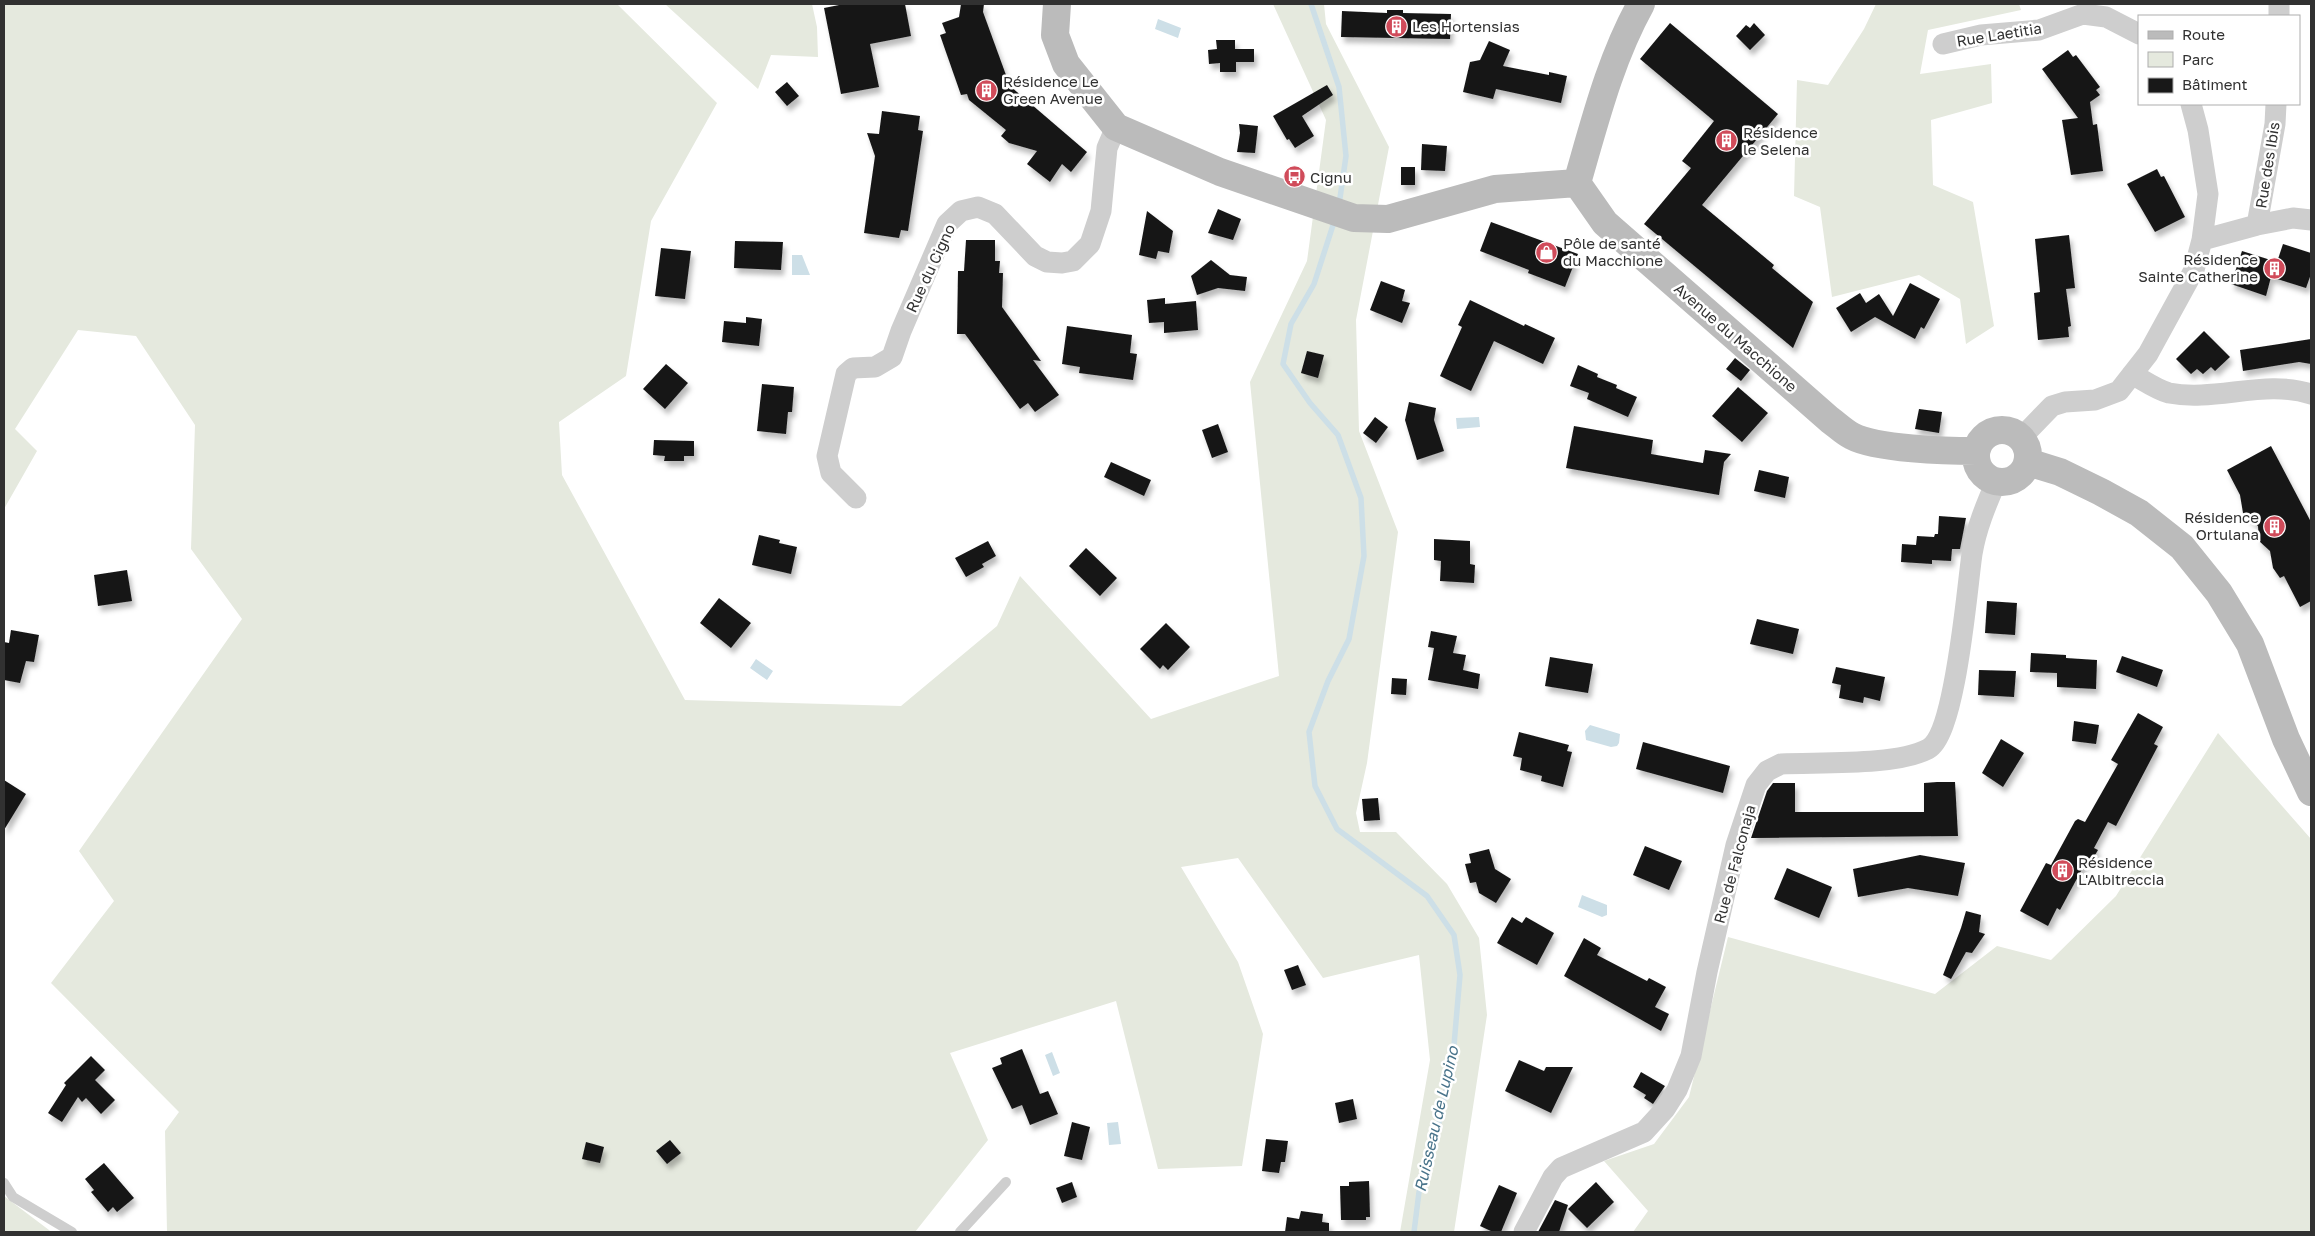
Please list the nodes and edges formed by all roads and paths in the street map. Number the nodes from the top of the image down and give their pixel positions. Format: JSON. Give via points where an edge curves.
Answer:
{"nodes":[{"id":1,"x":1057,"y":4,"type":"edge"},
{"id":2,"x":1642,"y":4,"type":"edge"},
{"id":3,"x":2138,"y":33,"type":"edge"},
{"id":4,"x":1943,"y":44,"type":"dead end"},
{"id":5,"x":2191,"y":105,"type":"edge"},
{"id":6,"x":2276,"y":105,"type":"edge"},
{"id":7,"x":1116,"y":127,"type":"junction"},
{"id":8,"x":1577,"y":182,"type":"junction"},
{"id":9,"x":2311,"y":220,"type":"edge"},
{"id":10,"x":2257,"y":225,"type":"junction"},
{"id":11,"x":2202,"y":240,"type":"junction"},
{"id":12,"x":2132,"y":374,"type":"junction"},
{"id":13,"x":2311,"y":394,"type":"edge"},
{"id":14,"x":2024,"y":450,"type":"junction"},
{"id":15,"x":1976,"y":451,"type":"junction"},
{"id":16,"x":1996,"y":482,"type":"junction"},
{"id":17,"x":856,"y":498,"type":"dead end"},
{"id":18,"x":2311,"y":792,"type":"edge"},
{"id":19,"x":1006,"y":1182,"type":"dead end"},
{"id":20,"x":4,"y":1184,"type":"edge"},
{"id":21,"x":72,"y":1232,"type":"edge"},
{"id":22,"x":960,"y":1232,"type":"edge"},
{"id":23,"x":1524,"y":1232,"type":"edge"}],
"edges":[{"from":1,"to":7,"type":"main road","via":[[1055,35],[1066,64]]},
{"from":2,"to":8,"type":"main road","via":[[1623,37],[1611,68]]},
{"from":3,"to":4,"type":"street","name":"Rue Laetitia","via":[[2106,17],[2083,14],[2039,30],[1981,35]]},
{"from":5,"to":11,"type":"street","via":[[2208,194]]},
{"from":6,"to":10,"type":"street","name":"Rue des Ibis"},
{"from":7,"to":8,"type":"main road","via":[[1220,172],[1354,218],[1388,219],[1495,189]]},
{"from":7,"to":17,"type":"street","name":"Rue du Cigno","via":[[1108,148],[1101,211],[1090,244],[1073,261],[1047,262],[1035,256],[996,214],[978,207],[961,211],[947,224],[892,357],[875,367],[853,368],[846,374],[827,456],[830,473]]},
{"from":8,"to":15,"type":"main road","name":"Avenue du Macchione","via":[[1605,223],[1852,437],[1876,444]]},
{"from":9,"to":10,"type":"street","name":"Rue des Ibis","via":[[2293,218]]},
{"from":10,"to":11,"type":"street","name":"Rue des Ibis"},
{"from":11,"to":12,"type":"street","via":[[2194,270],[2148,354]]},
{"from":12,"to":13,"type":"street","via":[[2167,392],[2183,394],[2257,388]]},
{"from":12,"to":14,"type":"street","via":[[2119,391],[2095,400],[2052,406]]},
{"from":14,"to":15,"type":"main road","via":[[2014,433],[1996,430],[1987,434]]},
{"from":14,"to":16,"type":"main road","via":[[2023,471],[2007,482]]},
{"from":14,"to":18,"type":"main road","via":[[2139,513],[2182,548],[2219,593],[2250,644],[2286,739]]},
{"from":15,"to":16,"type":"main road","via":[[1980,471]]},
{"from":16,"to":23,"type":"street","name":"Rue de Falconaja","via":[[1972,552],[1958,666],[1941,730],[1931,748],[1891,759],[1781,764],[1767,770],[1756,785],[1736,845],[1691,1056],[1677,1090],[1644,1132],[1561,1168]]},
{"from":19,"to":22,"type":"lane"},
{"from":20,"to":21,"type":"lane","via":[[13,1197]]}]}
